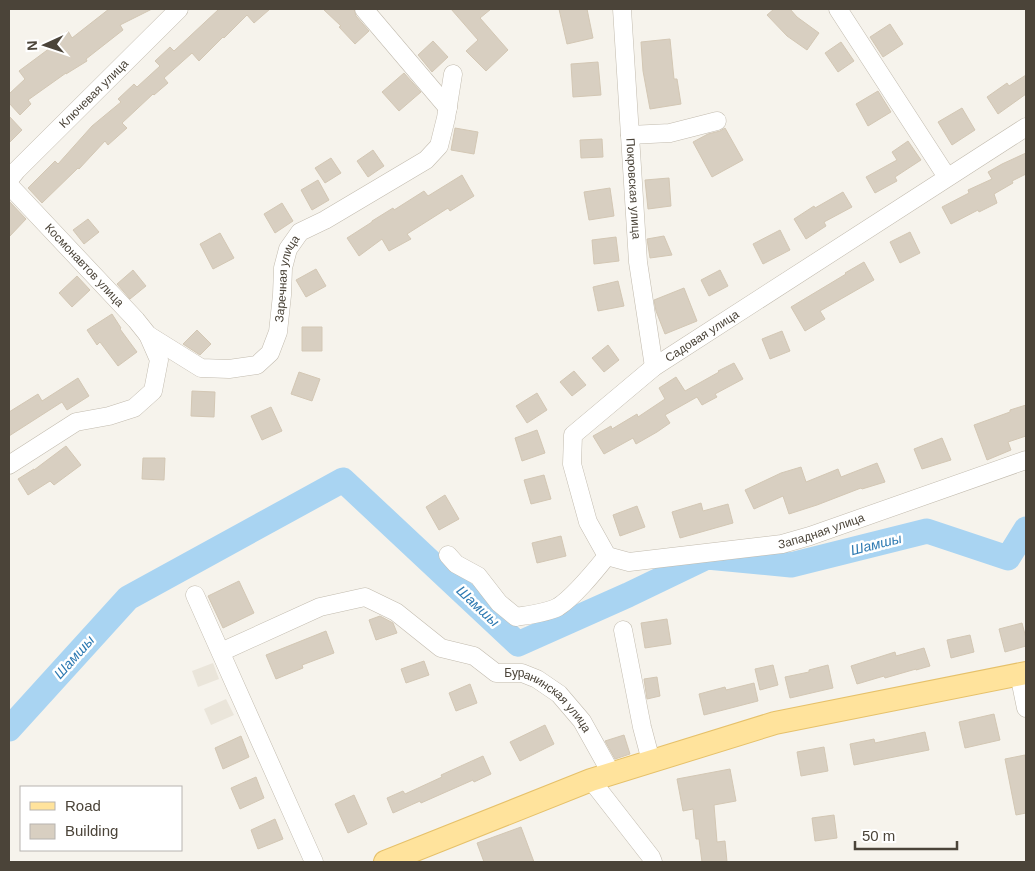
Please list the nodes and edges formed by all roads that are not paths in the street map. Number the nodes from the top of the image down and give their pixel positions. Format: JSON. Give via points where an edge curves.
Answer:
{"nodes":[{"id":1,"x":179,"y":9,"type":"edge"},
{"id":2,"x":364,"y":9,"type":"edge"},
{"id":3,"x":622,"y":9,"type":"edge"},
{"id":4,"x":838,"y":9,"type":"edge"},
{"id":5,"x":453,"y":74,"type":"dead end"},
{"id":6,"x":448,"y":108,"type":"junction"},
{"id":7,"x":717,"y":121,"type":"dead end"},
{"id":8,"x":1026,"y":126,"type":"edge"},
{"id":9,"x":630,"y":136,"type":"junction"},
{"id":10,"x":11,"y":174,"type":"edge"},
{"id":11,"x":947,"y":177,"type":"junction"},
{"id":12,"x":154,"y":338,"type":"junction"},
{"id":13,"x":654,"y":367,"type":"junction"},
{"id":14,"x":1026,"y":460,"type":"edge"},
{"id":15,"x":9,"y":465,"type":"edge"},
{"id":16,"x":448,"y":555,"type":"dead end"},
{"id":17,"x":607,"y":556,"type":"junction"},
{"id":18,"x":195,"y":595,"type":"dead end"},
{"id":19,"x":623,"y":630,"type":"dead end"},
{"id":20,"x":221,"y":652,"type":"junction"},
{"id":21,"x":1023,"y":674,"type":"edge"},
{"id":22,"x":1026,"y":708,"type":"edge"},
{"id":23,"x":651,"y":761,"type":"junction"},
{"id":24,"x":601,"y":777,"type":"junction"},
{"id":25,"x":314,"y":862,"type":"edge"},
{"id":26,"x":385,"y":862,"type":"edge"},
{"id":27,"x":653,"y":862,"type":"edge"}],
"edges":[{"from":1,"to":10,"type":"street","name":"Ключевая улица"},
{"from":2,"to":6,"type":"street"},
{"from":3,"to":9,"type":"street","name":"Покровская улица"},
{"from":4,"to":11,"type":"street"},
{"from":5,"to":6,"type":"street","name":"Заречная улица"},
{"from":6,"to":12,"type":"street","name":"Заречная улица","via":[[439,146],[426,160],[300,232],[288,249],[283,268],[278,332],[270,353],[257,365],[201,368]]},
{"from":7,"to":9,"type":"street","via":[[670,133]]},
{"from":8,"to":11,"type":"street","name":"Садовая улица"},
{"from":9,"to":13,"type":"street","name":"Покровская улица","via":[[638,262]]},
{"from":10,"to":12,"type":"street","name":"Космонавтов улица"},
{"from":11,"to":13,"type":"street","name":"Садовая улица"},
{"from":12,"to":15,"type":"street","via":[[159,360],[153,391],[134,408],[76,422]]},
{"from":13,"to":17,"type":"street","name":"Садовая улица","via":[[573,434],[572,464],[585,512]]},
{"from":14,"to":17,"type":"street","name":"Западная улица","via":[[782,544],[630,562]]},
{"from":16,"to":17,"type":"street","via":[[456,564],[478,576],[499,603],[516,617],[557,608]]},
{"from":18,"to":20,"type":"street"},
{"from":19,"to":23,"type":"street"},
{"from":20,"to":24,"type":"street","name":"Буранинская улица","via":[[320,607],[365,598],[396,612],[441,648],[474,656],[496,673],[522,674],[537,679],[558,694],[582,721]]},
{"from":20,"to":25,"type":"street"},
{"from":21,"to":22,"type":"street"},
{"from":21,"to":23,"type":"main road","via":[[775,723]]},
{"from":23,"to":24,"type":"main road"},
{"from":24,"to":26,"type":"main road"},
{"from":24,"to":27,"type":"street"}]}
